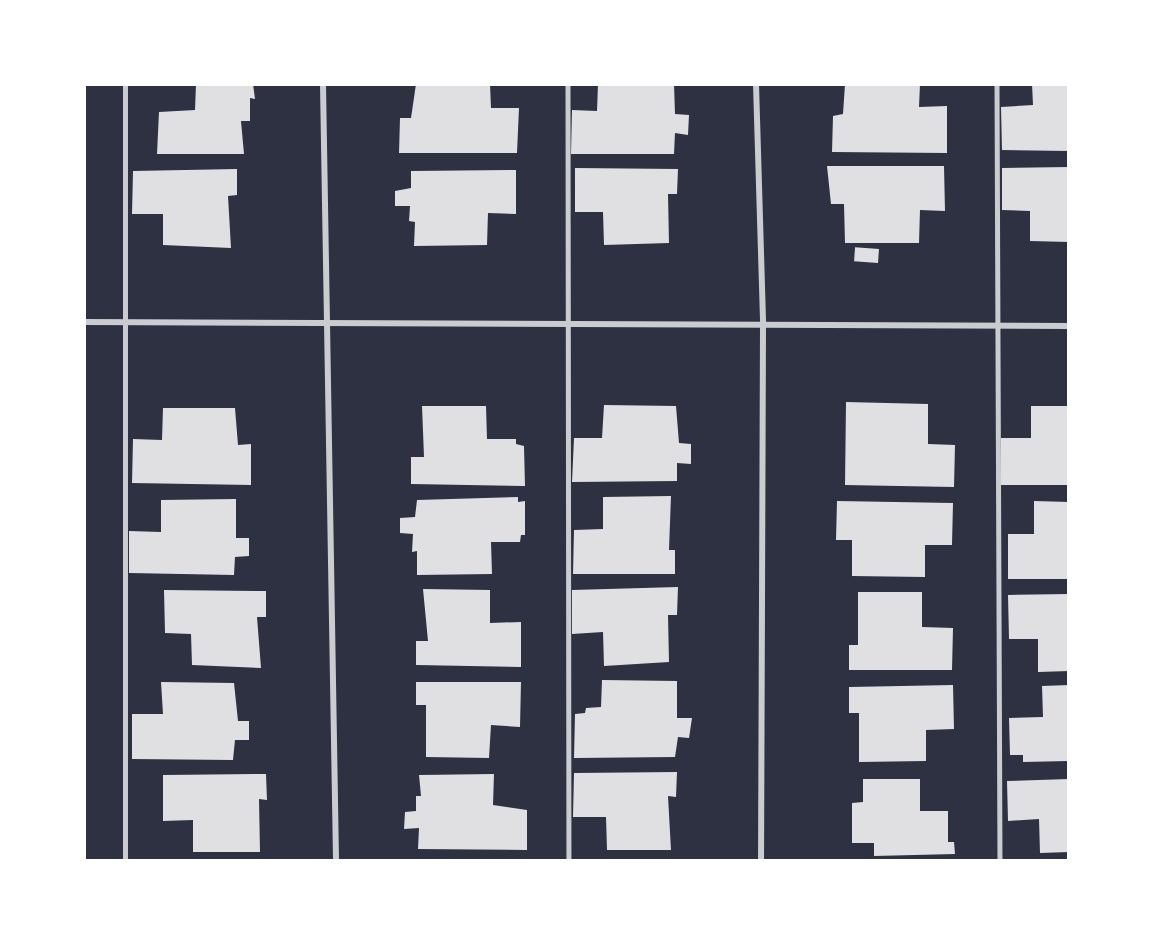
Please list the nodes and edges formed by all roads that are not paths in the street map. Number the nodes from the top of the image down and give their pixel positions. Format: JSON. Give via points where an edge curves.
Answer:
{"nodes":[{"id":1,"x":125,"y":84,"type":"edge"},
{"id":2,"x":323,"y":84,"type":"edge"},
{"id":3,"x":568,"y":84,"type":"edge"},
{"id":4,"x":756,"y":84,"type":"edge"},
{"id":5,"x":997,"y":84,"type":"edge"},
{"id":6,"x":327,"y":321,"type":"junction"},
{"id":7,"x":84,"y":322,"type":"edge"},
{"id":8,"x":127,"y":322,"type":"junction"},
{"id":9,"x":567,"y":324,"type":"junction"},
{"id":10,"x":997,"y":326,"type":"junction"},
{"id":11,"x":1069,"y":326,"type":"edge"},
{"id":12,"x":763,"y":327,"type":"junction"},
{"id":13,"x":125,"y":861,"type":"edge"},
{"id":14,"x":336,"y":861,"type":"edge"},
{"id":15,"x":569,"y":861,"type":"edge"},
{"id":16,"x":761,"y":861,"type":"edge"},
{"id":17,"x":1000,"y":861,"type":"edge"}],
"edges":[{"from":1,"to":8,"type":"lane"},
{"from":2,"to":6,"type":"street"},
{"from":3,"to":9,"type":"lane"},
{"from":4,"to":12,"type":"street"},
{"from":5,"to":10,"type":"lane"},
{"from":6,"to":8,"type":"street"},
{"from":6,"to":9,"type":"street"},
{"from":6,"to":14,"type":"street"},
{"from":7,"to":8,"type":"street"},
{"from":8,"to":13,"type":"lane"},
{"from":9,"to":12,"type":"street"},
{"from":9,"to":15,"type":"lane"},
{"from":10,"to":11,"type":"street"},
{"from":10,"to":12,"type":"street"},
{"from":10,"to":17,"type":"lane"},
{"from":12,"to":16,"type":"street"}]}
